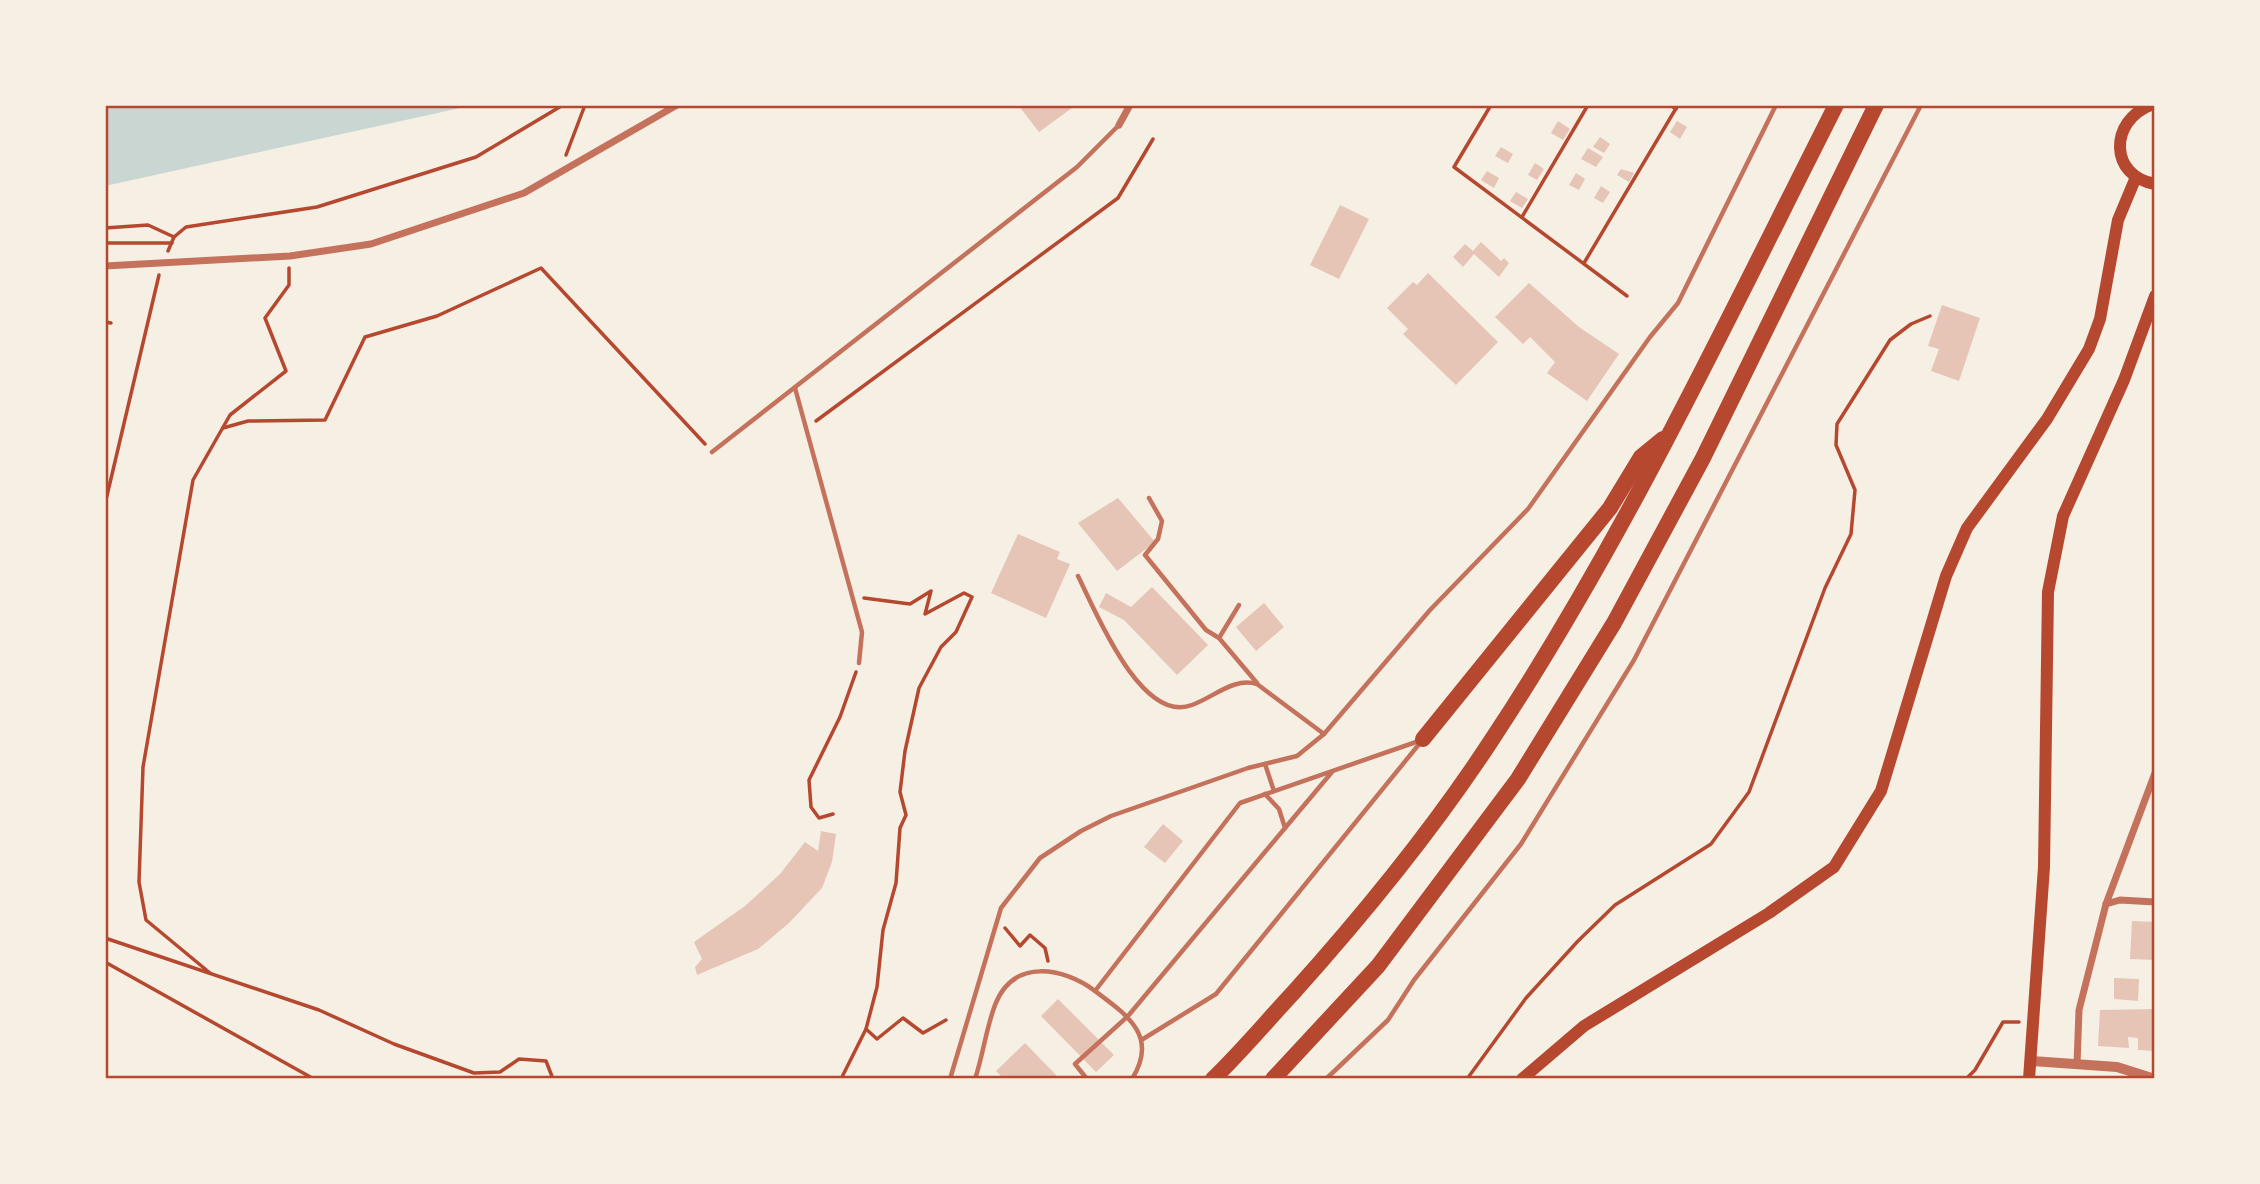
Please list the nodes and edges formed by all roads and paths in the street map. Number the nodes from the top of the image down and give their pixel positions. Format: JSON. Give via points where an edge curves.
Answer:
{"nodes":[{"id":1,"x":563,"y":105,"type":"edge"},
{"id":2,"x":585,"y":105,"type":"edge"},
{"id":3,"x":677,"y":105,"type":"edge"},
{"id":4,"x":1130,"y":105,"type":"edge"},
{"id":5,"x":1491,"y":105,"type":"edge"},
{"id":6,"x":1588,"y":105,"type":"edge"},
{"id":7,"x":1670,"y":105,"type":"edge"},
{"id":8,"x":1776,"y":105,"type":"edge"},
{"id":9,"x":1836,"y":105,"type":"edge"},
{"id":10,"x":1876,"y":105,"type":"edge"},
{"id":11,"x":1921,"y":105,"type":"edge"},
{"id":12,"x":2151,"y":105,"type":"edge"},
{"id":13,"x":1677,"y":107,"type":"edge"},
{"id":14,"x":1119,"y":125,"type":"joint"},
{"id":15,"x":1153,"y":139,"type":"dead end"},
{"id":16,"x":559,"y":173,"type":"junction"},
{"id":17,"x":2136,"y":177,"type":"junction"},
{"id":18,"x":2155,"y":184,"type":"edge"},
{"id":19,"x":1522,"y":217,"type":"junction"},
{"id":20,"x":105,"y":228,"type":"edge"},
{"id":21,"x":105,"y":243,"type":"edge"},
{"id":22,"x":172,"y":243,"type":"dead end"},
{"id":23,"x":290,"y":256,"type":"junction"},
{"id":24,"x":162,"y":263,"type":"junction"},
{"id":25,"x":1584,"y":263,"type":"junction"},
{"id":26,"x":105,"y":266,"type":"edge"},
{"id":27,"x":1628,"y":296,"type":"dead end"},
{"id":28,"x":2155,"y":296,"type":"edge"},
{"id":29,"x":1930,"y":316,"type":"dead end"},
{"id":30,"x":105,"y":322,"type":"edge"},
{"id":31,"x":111,"y":323,"type":"dead end"},
{"id":32,"x":795,"y":387,"type":"junction"},
{"id":33,"x":221,"y":429,"type":"junction"},
{"id":34,"x":806,"y":429,"type":"junction"},
{"id":35,"x":1670,"y":433,"type":"junction"},
{"id":36,"x":712,"y":452,"type":"joint"},
{"id":37,"x":1149,"y":498,"type":"dead end"},
{"id":38,"x":105,"y":504,"type":"edge"},
{"id":39,"x":1078,"y":576,"type":"dead end"},
{"id":40,"x":852,"y":598,"type":"junction"},
{"id":41,"x":1239,"y":605,"type":"dead end"},
{"id":42,"x":1219,"y":638,"type":"junction"},
{"id":43,"x":859,"y":663,"type":"joint"},
{"id":44,"x":1258,"y":684,"type":"junction"},
{"id":45,"x":1324,"y":734,"type":"junction"},
{"id":46,"x":1423,"y":739,"type":"junction"},
{"id":47,"x":1265,"y":764,"type":"junction"},
{"id":48,"x":1332,"y":771,"type":"junction"},
{"id":49,"x":2155,"y":773,"type":"edge"},
{"id":50,"x":1274,"y":791,"type":"junction"},
{"id":51,"x":1265,"y":794,"type":"junction"},
{"id":52,"x":833,"y":814,"type":"dead end"},
{"id":53,"x":1285,"y":828,"type":"junction"},
{"id":54,"x":2155,"y":902,"type":"edge"},
{"id":55,"x":2106,"y":904,"type":"junction"},
{"id":56,"x":998,"y":918,"type":"junction"},
{"id":57,"x":105,"y":938,"type":"edge"},
{"id":58,"x":105,"y":962,"type":"edge"},
{"id":59,"x":1050,"y":970,"type":"junction"},
{"id":60,"x":209,"y":973,"type":"junction"},
{"id":61,"x":1095,"y":991,"type":"junction"},
{"id":62,"x":1128,"y":1016,"type":"junction"},
{"id":63,"x":946,"y":1020,"type":"dead end"},
{"id":64,"x":2032,"y":1023,"type":"junction"},
{"id":65,"x":866,"y":1029,"type":"junction"},
{"id":66,"x":1143,"y":1039,"type":"junction"},
{"id":67,"x":2031,"y":1061,"type":"junction"},
{"id":68,"x":2077,"y":1064,"type":"junction"},
{"id":69,"x":977,"y":1072,"type":"junction"},
{"id":70,"x":314,"y":1079,"type":"edge"},
{"id":71,"x":553,"y":1079,"type":"edge"},
{"id":72,"x":841,"y":1079,"type":"edge"},
{"id":73,"x":950,"y":1079,"type":"edge"},
{"id":74,"x":975,"y":1079,"type":"edge"},
{"id":75,"x":982,"y":1079,"type":"edge"},
{"id":76,"x":1087,"y":1079,"type":"edge"},
{"id":77,"x":1132,"y":1079,"type":"edge"},
{"id":78,"x":1213,"y":1079,"type":"edge"},
{"id":79,"x":1273,"y":1079,"type":"edge"},
{"id":80,"x":1326,"y":1079,"type":"edge"},
{"id":81,"x":1467,"y":1079,"type":"edge"},
{"id":82,"x":1522,"y":1079,"type":"edge"},
{"id":83,"x":1966,"y":1079,"type":"edge"},
{"id":84,"x":2029,"y":1079,"type":"edge"},
{"id":85,"x":2155,"y":1079,"type":"edge"}],
"edges":[{"from":1,"to":20,"type":"path","via":[[477,156],[317,207],[186,227],[174,237],[148,225]]},
{"from":2,"to":16,"type":"path"},
{"from":3,"to":16,"type":"street"},
{"from":4,"to":14,"type":"street"},
{"from":5,"to":19,"type":"path","via":[[1454,167]]},
{"from":6,"to":19,"type":"path"},
{"from":7,"to":13,"type":"path"},
{"from":8,"to":45,"type":"lane","via":[[1678,303],[1528,509],[1430,610]]},
{"from":9,"to":35,"type":"highway"},
{"from":10,"to":79,"type":"highway","via":[[1703,458],[1614,623],[1518,779],[1377,966]]},
{"from":11,"to":80,"type":"lane","via":[[1620,683],[1521,844],[1388,1020]]},
{"from":12,"to":17,"type":"main road","via":[[2129,118],[2122,131],[2122,158]]},
{"from":13,"to":25,"type":"path"},
{"from":14,"to":32,"type":"lane","via":[[1077,167]]},
{"from":15,"to":34,"type":"path","via":[[1118,198]]},
{"from":16,"to":23,"type":"street","via":[[524,193],[371,244]]},
{"from":17,"to":18,"type":"main road"},
{"from":17,"to":82,"type":"main road","via":[[2118,220],[2100,319],[2089,349],[2047,419],[1967,528],[1947,576],[1881,791],[1834,867],[1769,913],[1584,1026]]},
{"from":19,"to":25,"type":"path"},
{"from":21,"to":22,"type":"path"},
{"from":23,"to":24,"type":"street"},
{"from":23,"to":33,"type":"path","via":[[289,285],[265,317],[286,371],[230,415]]},
{"from":24,"to":26,"type":"street"},
{"from":24,"to":38,"type":"path"},
{"from":25,"to":27,"type":"path"},
{"from":28,"to":64,"type":"main road","via":[[2124,380],[2063,516],[2048,592],[2044,867]]},
{"from":29,"to":81,"type":"path","via":[[1890,340],[1837,424],[1836,444],[1855,490],[1851,534],[1825,587],[1749,792],[1711,844],[1615,905],[1584,934],[1526,998]]},
{"from":30,"to":31,"type":"path"},
{"from":32,"to":34,"type":"lane"},
{"from":32,"to":36,"type":"lane"},
{"from":33,"to":36,"type":"path","via":[[248,421],[325,420],[365,337],[437,316],[541,268]]},
{"from":33,"to":60,"type":"path","via":[[193,480],[143,767],[139,882],[146,920]]},
{"from":34,"to":40,"type":"lane"},
{"from":35,"to":46,"type":"highway","via":[[1641,457],[1610,508]]},
{"from":35,"to":78,"type":"highway","via":[[1583,594],[1429,831],[1349,930]]},
{"from":37,"to":42,"type":"lane","via":[[1162,522],[1158,539],[1145,555],[1206,629]]},
{"from":39,"to":44,"type":"lane","via":[[1121,660],[1140,685],[1163,704],[1189,707],[1247,681]]},
{"from":40,"to":43,"type":"lane","via":[[862,632]]},
{"from":40,"to":65,"type":"path","via":[[910,604],[931,591],[925,614],[964,593],[972,597],[956,632],[941,647],[919,688],[905,751],[901,792],[906,815],[900,828],[895,883]]},
{"from":41,"to":42,"type":"lane"},
{"from":42,"to":44,"type":"lane"},
{"from":43,"to":52,"type":"path","via":[[810,780],[811,807],[820,818]]},
{"from":44,"to":45,"type":"lane"},
{"from":45,"to":47,"type":"lane","via":[[1297,756]]},
{"from":46,"to":48,"type":"lane"},
{"from":46,"to":66,"type":"lane","via":[[1216,994]]},
{"from":47,"to":50,"type":"lane"},
{"from":47,"to":56,"type":"lane","via":[[1111,816],[1081,831],[1040,858]]},
{"from":48,"to":50,"type":"lane"},
{"from":48,"to":53,"type":"lane"},
{"from":49,"to":55,"type":"street"},
{"from":50,"to":51,"type":"lane"},
{"from":51,"to":53,"type":"lane","via":[[1279,809]]},
{"from":51,"to":61,"type":"lane","via":[[1240,803]]},
{"from":53,"to":62,"type":"lane"},
{"from":54,"to":55,"type":"street"},
{"from":55,"to":68,"type":"street","via":[[2079,1010]]},
{"from":56,"to":59,"type":"path","via":[[1020,946],[1030,934],[1045,948]]},
{"from":56,"to":73,"type":"lane"},
{"from":57,"to":60,"type":"path"},
{"from":58,"to":70,"type":"path"},
{"from":59,"to":61,"type":"lane","via":[[1079,979]]},
{"from":59,"to":69,"type":"lane","via":[[1030,972],[1006,989],[996,1003]]},
{"from":60,"to":71,"type":"path","via":[[319,1010],[474,1073],[500,1072],[519,1059],[546,1061]]},
{"from":61,"to":62,"type":"lane"},
{"from":62,"to":66,"type":"lane"},
{"from":62,"to":76,"type":"lane","via":[[1075,1063]]},
{"from":63,"to":65,"type":"path","via":[[923,1032],[902,1018],[877,1039]]},
{"from":64,"to":67,"type":"main road"},
{"from":64,"to":83,"type":"path","via":[[2003,1022]]},
{"from":65,"to":72,"type":"path"},
{"from":66,"to":77,"type":"lane","via":[[1142,1063]]},
{"from":67,"to":68,"type":"street"},
{"from":67,"to":84,"type":"main road"},
{"from":68,"to":85,"type":"street","via":[[2117,1067]]},
{"from":69,"to":74,"type":"lane"},
{"from":69,"to":75,"type":"lane"}]}
